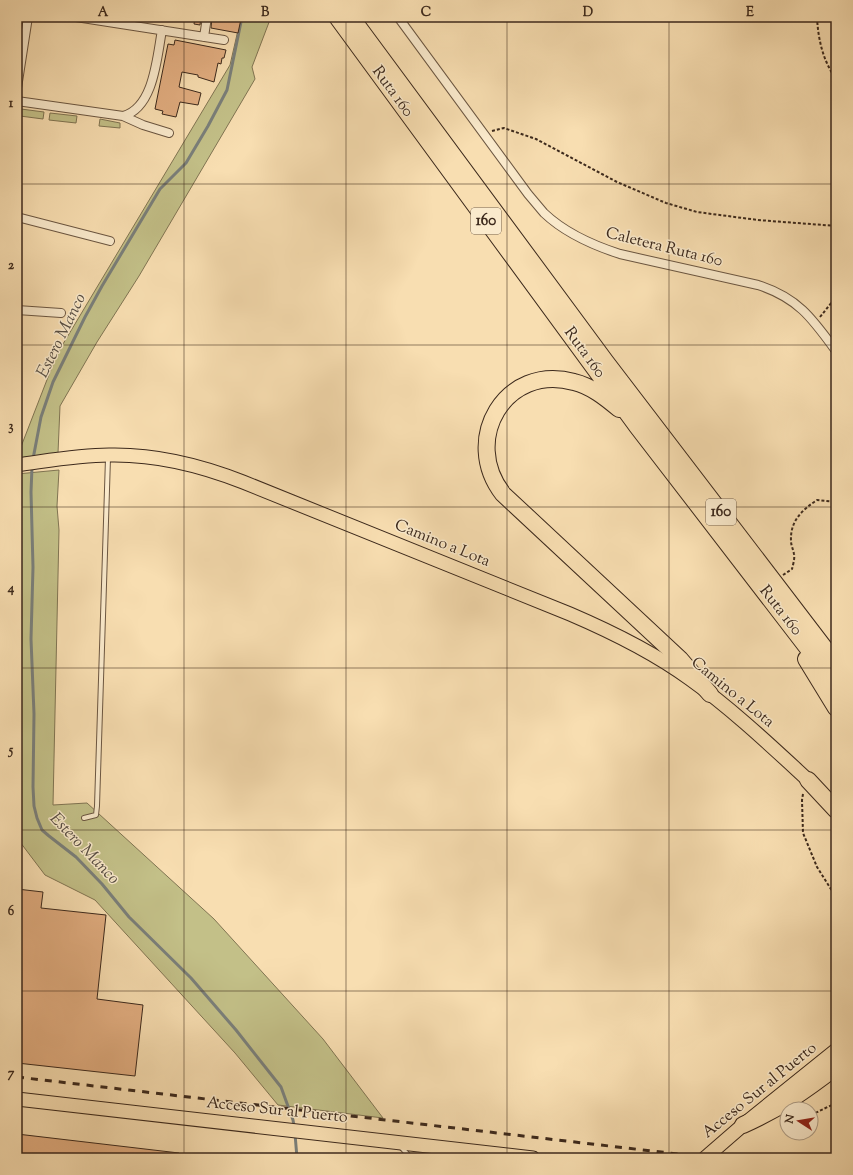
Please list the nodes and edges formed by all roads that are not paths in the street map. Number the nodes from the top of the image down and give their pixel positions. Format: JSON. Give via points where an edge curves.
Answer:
{"nodes":[{"id":1,"x":28,"y":17,"type":"edge"},
{"id":2,"x":76,"y":17,"type":"edge"},
{"id":3,"x":207,"y":17,"type":"edge"},
{"id":4,"x":337,"y":17,"type":"edge"},
{"id":5,"x":351,"y":17,"type":"edge"},
{"id":6,"x":398,"y":17,"type":"edge"},
{"id":7,"x":162,"y":30,"type":"junction"},
{"id":8,"x":204,"y":37,"type":"junction"},
{"id":9,"x":224,"y":40,"type":"dead end"},
{"id":10,"x":17,"y":88,"type":"edge"},
{"id":11,"x":17,"y":101,"type":"edge"},
{"id":12,"x":123,"y":116,"type":"junction"},
{"id":13,"x":169,"y":133,"type":"dead end"},
{"id":14,"x":17,"y":217,"type":"edge"},
{"id":15,"x":110,"y":241,"type":"dead end"},
{"id":16,"x":17,"y":310,"type":"edge"},
{"id":17,"x":61,"y":313,"type":"dead end"},
{"id":18,"x":836,"y":351,"type":"edge"},
{"id":19,"x":636,"y":425,"type":"junction"},
{"id":20,"x":108,"y":455,"type":"junction"},
{"id":21,"x":17,"y":465,"type":"edge"},
{"id":22,"x":783,"y":615,"type":"junction"},
{"id":23,"x":836,"y":663,"type":"edge"},
{"id":24,"x":836,"y":685,"type":"edge"},
{"id":25,"x":710,"y":694,"type":"junction"},
{"id":26,"x":836,"y":708,"type":"edge"},
{"id":27,"x":808,"y":780,"type":"junction"},
{"id":28,"x":836,"y":801,"type":"edge"},
{"id":29,"x":836,"y":810,"type":"edge"},
{"id":30,"x":84,"y":818,"type":"dead end"},
{"id":31,"x":836,"y":1050,"type":"edge"},
{"id":32,"x":836,"y":1067,"type":"edge"},
{"id":33,"x":17,"y":1099,"type":"edge"},
{"id":34,"x":743,"y":1125,"type":"junction"},
{"id":35,"x":396,"y":1141,"type":"junction"},
{"id":36,"x":411,"y":1158,"type":"edge"},
{"id":37,"x":533,"y":1158,"type":"edge"},
{"id":38,"x":705,"y":1158,"type":"edge"}],
"edges":[{"from":1,"to":10,"type":"street"},
{"from":2,"to":7,"type":"street"},
{"from":3,"to":8,"type":"street"},
{"from":4,"to":19,"type":"highway","name":"Ruta 160","number":"160"},
{"from":5,"to":23,"type":"highway","name":"Ruta 160","number":"160","via":[[606,362]]},
{"from":6,"to":18,"type":"street","name":"Caletera Ruta 160","via":[[528,194],[562,227],[580,238],[620,254],[770,289],[800,307],[815,322]]},
{"from":7,"to":8,"type":"street"},
{"from":7,"to":12,"type":"street","via":[[146,95],[137,109]]},
{"from":8,"to":9,"type":"street"},
{"from":11,"to":12,"type":"street"},
{"from":12,"to":13,"type":"street"},
{"from":14,"to":15,"type":"street"},
{"from":16,"to":17,"type":"street"},
{"from":19,"to":22,"type":"highway","name":"Ruta 160","number":"160"},
{"from":19,"to":25,"type":"highway","via":[[604,398],[582,384],[556,379],[535,382],[513,392],[498,409],[487,438],[488,463],[493,479],[503,494],[680,659]]},
{"from":20,"to":21,"type":"main road","name":"Camino a Lota"},
{"from":20,"to":25,"type":"main road","name":"Camino a Lota","via":[[173,461],[243,482],[596,625],[661,660]]},
{"from":20,"to":30,"type":"lane","via":[[96,815]]},
{"from":22,"to":24,"type":"highway","name":"Ruta 160","number":"160"},
{"from":22,"to":26,"type":"highway"},
{"from":25,"to":27,"type":"main road","name":"Camino a Lota"},
{"from":27,"to":28,"type":"highway"},
{"from":27,"to":29,"type":"highway"},
{"from":31,"to":34,"type":"main road","name":"Acceso Sur al Puerto"},
{"from":32,"to":34,"type":"highway","via":[[787,1103]]},
{"from":33,"to":35,"type":"main road","name":"Acceso Sur al Puerto"},
{"from":34,"to":38,"type":"main road","name":"Acceso Sur al Puerto"},
{"from":35,"to":36,"type":"lane"},
{"from":35,"to":37,"type":"main road","name":"Acceso Sur al Puerto"}]}
